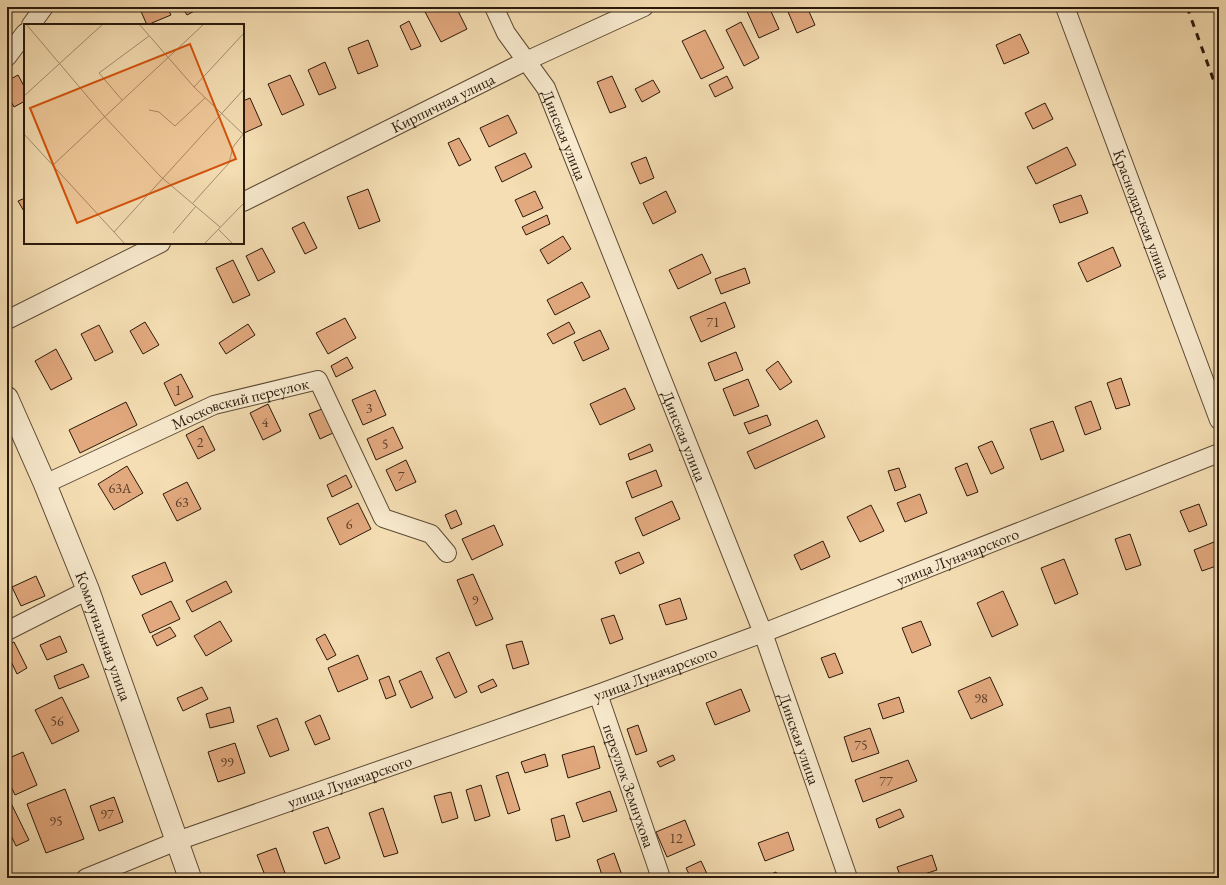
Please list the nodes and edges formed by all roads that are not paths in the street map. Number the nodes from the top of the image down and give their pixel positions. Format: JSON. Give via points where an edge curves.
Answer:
{"nodes":[{"id":1,"x":44,"y":7,"type":"edge"},
{"id":2,"x":494,"y":7,"type":"edge"},
{"id":3,"x":644,"y":7,"type":"edge"},
{"id":4,"x":1065,"y":7,"type":"edge"},
{"id":5,"x":32,"y":24,"type":"edge"},
{"id":6,"x":24,"y":34,"type":"edge"},
{"id":7,"x":7,"y":57,"type":"edge"},
{"id":8,"x":526,"y":61,"type":"junction"},
{"id":9,"x":244,"y":202,"type":"edge"},
{"id":10,"x":159,"y":244,"type":"edge"},
{"id":11,"x":7,"y":320,"type":"edge"},
{"id":12,"x":7,"y":398,"type":"edge"},
{"id":13,"x":1219,"y":420,"type":"edge"},
{"id":14,"x":1219,"y":453,"type":"edge"},
{"id":15,"x":45,"y":484,"type":"junction"},
{"id":16,"x":447,"y":553,"type":"dead end"},
{"id":17,"x":88,"y":590,"type":"junction"},
{"id":18,"x":7,"y":631,"type":"edge"},
{"id":19,"x":763,"y":634,"type":"junction"},
{"id":20,"x":598,"y":694,"type":"junction"},
{"id":21,"x":177,"y":840,"type":"junction"},
{"id":22,"x":86,"y":878,"type":"edge"},
{"id":23,"x":190,"y":878,"type":"edge"},
{"id":24,"x":660,"y":878,"type":"edge"},
{"id":25,"x":848,"y":878,"type":"edge"}],
"edges":[{"from":1,"to":5,"type":"street"},
{"from":2,"to":8,"type":"street","name":"Динская улица","via":[[506,33]]},
{"from":3,"to":8,"type":"street","name":"Кирпичная улица"},
{"from":4,"to":13,"type":"street","name":"Краснодарская улица"},
{"from":6,"to":7,"type":"street"},
{"from":8,"to":9,"type":"street","name":"Кирпичная улица"},
{"from":8,"to":19,"type":"street","name":"Динская улица","via":[[546,88]]},
{"from":10,"to":11,"type":"street"},
{"from":12,"to":15,"type":"street","name":"Коммунальная улица"},
{"from":14,"to":19,"type":"street","name":"улица Луначарского"},
{"from":15,"to":16,"type":"street","name":"Московский переулок","via":[[214,405],[318,380],[383,518],[431,534]]},
{"from":15,"to":17,"type":"street","name":"Коммунальная улица"},
{"from":17,"to":18,"type":"street"},
{"from":17,"to":21,"type":"street","name":"Коммунальная улица"},
{"from":19,"to":20,"type":"street","name":"улица Луначарского"},
{"from":19,"to":25,"type":"street","name":"Динская улица"},
{"from":20,"to":21,"type":"street","name":"улица Луначарского"},
{"from":20,"to":24,"type":"street","name":"переулок Земнухова"},
{"from":21,"to":22,"type":"street","name":"улица Луначарского"},
{"from":21,"to":23,"type":"street","name":"Коммунальная улица"}]}
